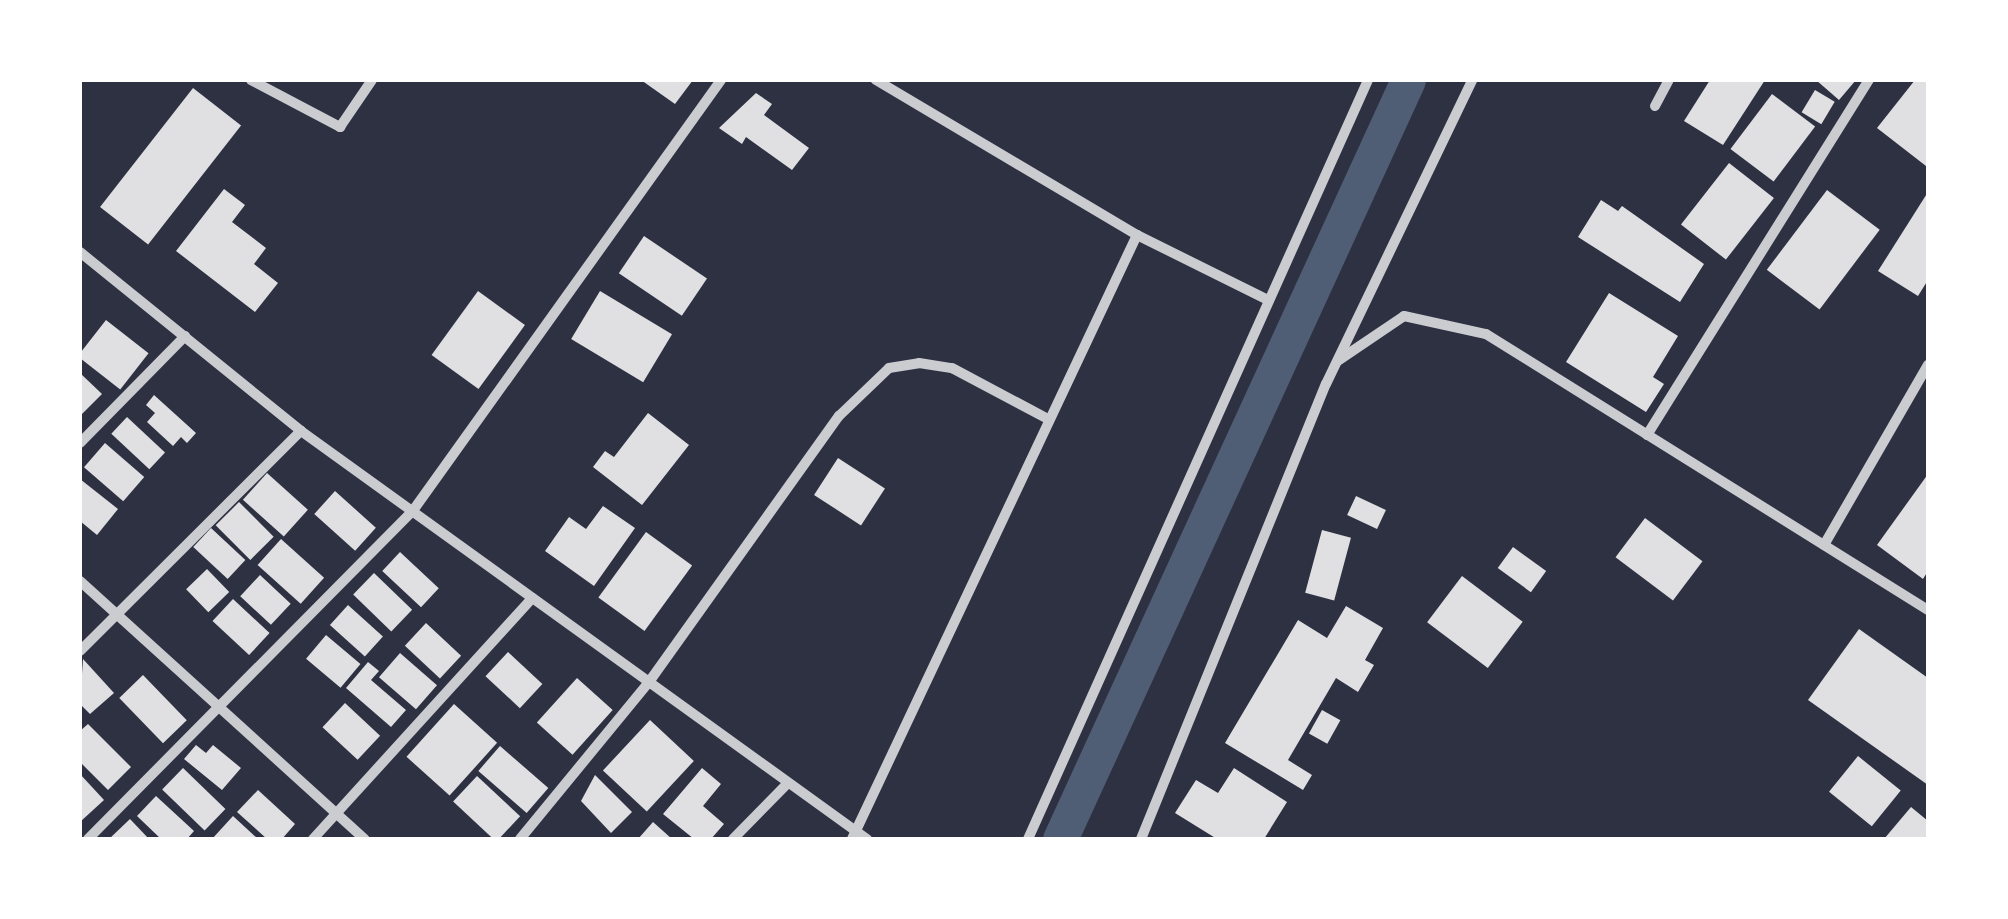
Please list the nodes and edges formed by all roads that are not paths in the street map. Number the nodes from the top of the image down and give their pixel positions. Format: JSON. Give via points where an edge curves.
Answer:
{"nodes":[{"id":1,"x":251,"y":80,"type":"edge"},
{"id":2,"x":372,"y":80,"type":"edge"},
{"id":3,"x":722,"y":80,"type":"edge"},
{"id":4,"x":876,"y":80,"type":"edge"},
{"id":5,"x":1368,"y":80,"type":"edge"},
{"id":6,"x":1472,"y":80,"type":"edge"},
{"id":7,"x":1669,"y":80,"type":"edge"},
{"id":8,"x":1868,"y":80,"type":"edge"},
{"id":9,"x":1655,"y":106,"type":"dead end"},
{"id":10,"x":1137,"y":234,"type":"junction"},
{"id":11,"x":80,"y":252,"type":"edge"},
{"id":12,"x":1266,"y":299,"type":"junction"},
{"id":13,"x":186,"y":336,"type":"junction"},
{"id":14,"x":1338,"y":360,"type":"junction"},
{"id":15,"x":1928,"y":365,"type":"edge"},
{"id":16,"x":1048,"y":419,"type":"junction"},
{"id":17,"x":300,"y":431,"type":"junction"},
{"id":18,"x":1646,"y":435,"type":"junction"},
{"id":19,"x":80,"y":442,"type":"edge"},
{"id":20,"x":412,"y":512,"type":"junction"},
{"id":21,"x":1824,"y":545,"type":"junction"},
{"id":22,"x":80,"y":582,"type":"edge"},
{"id":23,"x":532,"y":598,"type":"junction"},
{"id":24,"x":1928,"y":610,"type":"edge"},
{"id":25,"x":116,"y":614,"type":"junction"},
{"id":26,"x":80,"y":652,"type":"edge"},
{"id":27,"x":649,"y":682,"type":"junction"},
{"id":28,"x":222,"y":710,"type":"junction"},
{"id":29,"x":788,"y":783,"type":"junction"},
{"id":30,"x":338,"y":814,"type":"junction"},
{"id":31,"x":853,"y":835,"type":"edge"},
{"id":32,"x":88,"y":839,"type":"edge"},
{"id":33,"x":313,"y":839,"type":"edge"},
{"id":34,"x":365,"y":839,"type":"edge"},
{"id":35,"x":520,"y":839,"type":"edge"},
{"id":36,"x":733,"y":839,"type":"edge"},
{"id":37,"x":867,"y":839,"type":"edge"},
{"id":38,"x":1028,"y":839,"type":"edge"},
{"id":39,"x":1141,"y":839,"type":"edge"}],
"edges":[{"from":1,"to":2,"type":"street","via":[[340,127]]},
{"from":3,"to":20,"type":"street"},
{"from":4,"to":10,"type":"street"},
{"from":5,"to":12,"type":"street"},
{"from":6,"to":14,"type":"street"},
{"from":7,"to":9,"type":"street"},
{"from":8,"to":18,"type":"street"},
{"from":10,"to":12,"type":"street"},
{"from":10,"to":16,"type":"street"},
{"from":11,"to":13,"type":"street"},
{"from":12,"to":38,"type":"street"},
{"from":13,"to":17,"type":"street"},
{"from":13,"to":19,"type":"street"},
{"from":14,"to":18,"type":"street","via":[[1404,316],[1486,334]]},
{"from":14,"to":39,"type":"street"},
{"from":15,"to":21,"type":"street"},
{"from":16,"to":27,"type":"street","via":[[952,368],[889,368],[839,416]]},
{"from":16,"to":31,"type":"street"},
{"from":17,"to":20,"type":"street"},
{"from":17,"to":25,"type":"street"},
{"from":18,"to":21,"type":"street"},
{"from":20,"to":23,"type":"street"},
{"from":20,"to":28,"type":"street"},
{"from":21,"to":24,"type":"street"},
{"from":22,"to":25,"type":"street"},
{"from":23,"to":27,"type":"street"},
{"from":23,"to":30,"type":"street"},
{"from":25,"to":26,"type":"street"},
{"from":25,"to":28,"type":"street"},
{"from":27,"to":29,"type":"street"},
{"from":27,"to":35,"type":"street"},
{"from":28,"to":30,"type":"street"},
{"from":28,"to":32,"type":"street"},
{"from":29,"to":31,"type":"street"},
{"from":29,"to":36,"type":"street"},
{"from":30,"to":33,"type":"street"},
{"from":30,"to":34,"type":"street"},
{"from":31,"to":37,"type":"street"}]}
